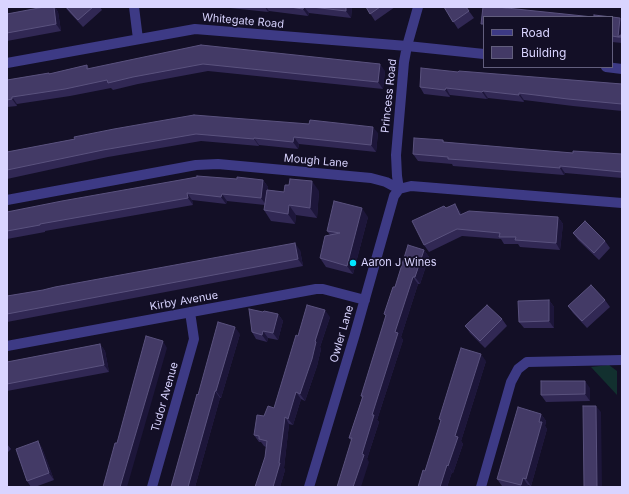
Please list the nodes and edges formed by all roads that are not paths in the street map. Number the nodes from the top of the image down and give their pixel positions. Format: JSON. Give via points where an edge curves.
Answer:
{"nodes":[{"id":1,"x":134,"y":7,"type":"edge"},
{"id":2,"x":418,"y":7,"type":"edge"},
{"id":3,"x":138,"y":39,"type":"junction"},
{"id":4,"x":407,"y":46,"type":"junction"},
{"id":5,"x":483,"y":54,"type":"edge"},
{"id":6,"x":7,"y":63,"type":"edge"},
{"id":7,"x":399,"y":189,"type":"junction"},
{"id":8,"x":7,"y":200,"type":"edge"},
{"id":9,"x":622,"y":203,"type":"edge"},
{"id":10,"x":365,"y":300,"type":"junction"},
{"id":11,"x":190,"y":312,"type":"junction"},
{"id":12,"x":7,"y":346,"type":"edge"},
{"id":13,"x":622,"y":360,"type":"edge"},
{"id":14,"x":152,"y":487,"type":"edge"},
{"id":15,"x":309,"y":487,"type":"edge"},
{"id":16,"x":481,"y":487,"type":"edge"}],
"edges":[{"from":1,"to":3,"type":"street"},
{"from":2,"to":4,"type":"street","name":"Princess Road"},
{"from":3,"to":4,"type":"street","name":"Whitegate Road","via":[[195,29]]},
{"from":3,"to":6,"type":"street","name":"Whitegate Road"},
{"from":4,"to":5,"type":"street","name":"Whitegate Road"},
{"from":4,"to":7,"type":"street","name":"Princess Road","via":[[396,155]]},
{"from":7,"to":8,"type":"street","name":"Mough Lane","via":[[371,178],[218,164],[196,165]]},
{"from":7,"to":9,"type":"street","via":[[411,186]]},
{"from":7,"to":10,"type":"street","name":"Owler Lane","via":[[394,196]]},
{"from":10,"to":11,"type":"street","name":"Kirby Avenue","via":[[316,289]]},
{"from":10,"to":15,"type":"street","name":"Owler Lane"},
{"from":11,"to":12,"type":"street","name":"Kirby Avenue"},
{"from":11,"to":14,"type":"street","name":"Tudor Avenue","via":[[194,339]]},
{"from":13,"to":16,"type":"street","via":[[527,362],[518,369],[511,382]]}]}
